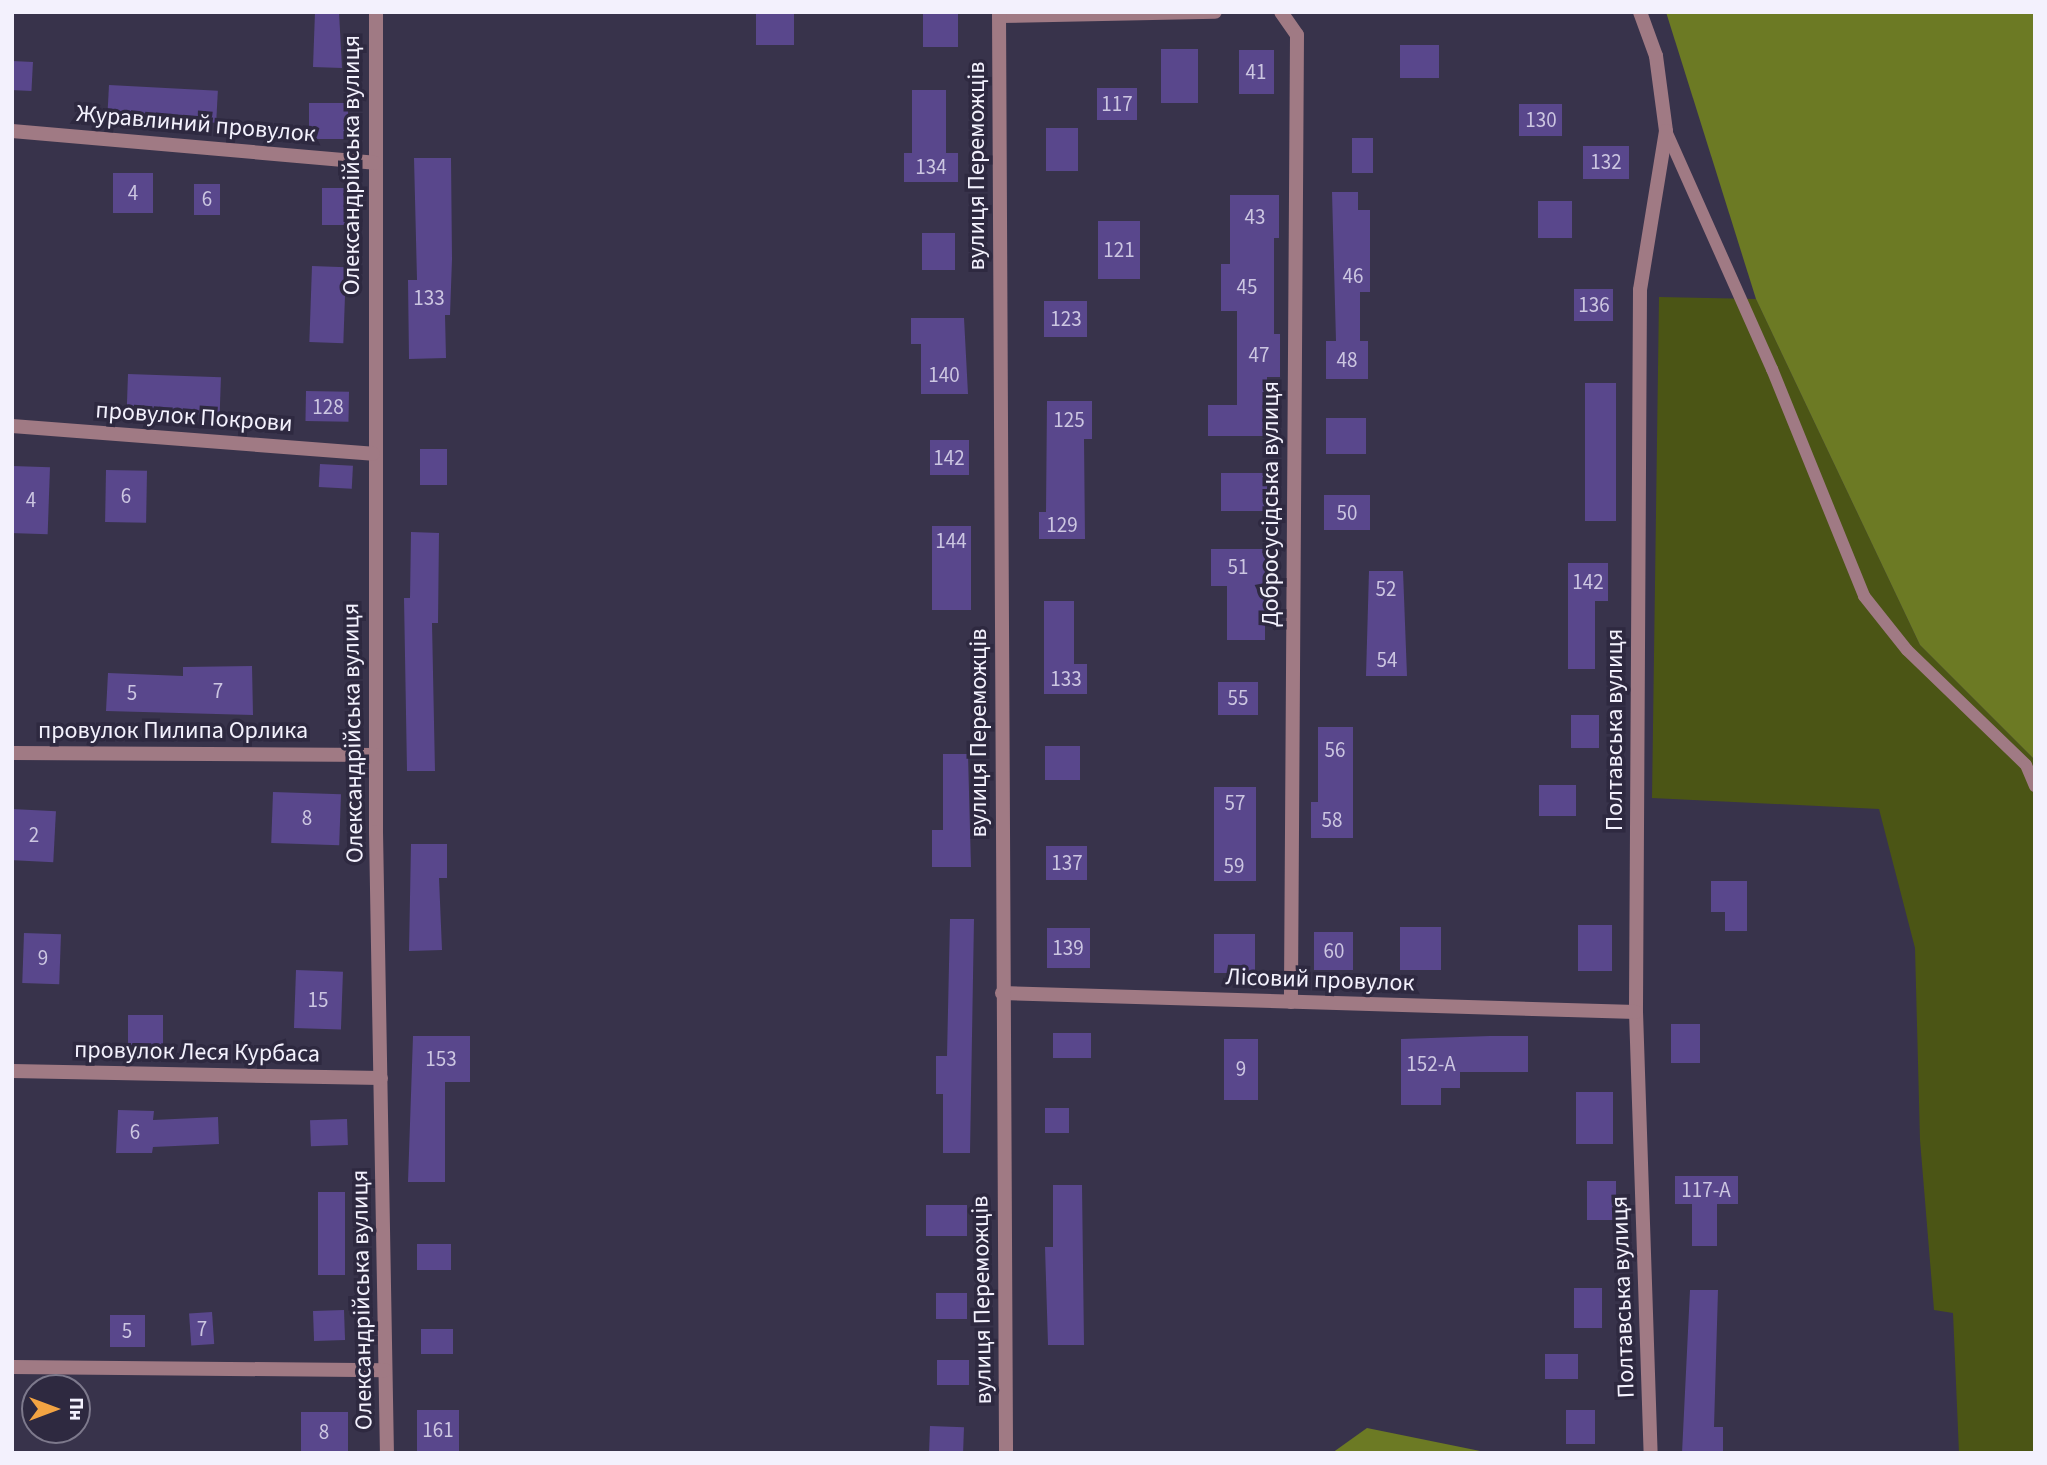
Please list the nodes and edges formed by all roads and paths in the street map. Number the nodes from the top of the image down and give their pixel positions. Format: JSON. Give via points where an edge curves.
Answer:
{"nodes":[{"id":1,"x":376,"y":12,"type":"edge"},
{"id":2,"x":1215,"y":12,"type":"edge"},
{"id":3,"x":1281,"y":12,"type":"edge"},
{"id":4,"x":1640,"y":12,"type":"edge"},
{"id":5,"x":999,"y":14,"type":"edge"},
{"id":6,"x":12,"y":131,"type":"edge"},
{"id":7,"x":1666,"y":131,"type":"junction"},
{"id":8,"x":375,"y":163,"type":"junction"},
{"id":9,"x":12,"y":426,"type":"edge"},
{"id":10,"x":373,"y":453,"type":"junction"},
{"id":11,"x":12,"y":754,"type":"edge"},
{"id":12,"x":376,"y":755,"type":"junction"},
{"id":13,"x":2035,"y":786,"type":"edge"},
{"id":14,"x":1002,"y":993,"type":"junction"},
{"id":15,"x":1291,"y":1002,"type":"junction"},
{"id":16,"x":1636,"y":1012,"type":"junction"},
{"id":17,"x":12,"y":1071,"type":"edge"},
{"id":18,"x":381,"y":1078,"type":"junction"},
{"id":19,"x":12,"y":1367,"type":"edge"},
{"id":20,"x":385,"y":1370,"type":"junction"},
{"id":21,"x":387,"y":1453,"type":"edge"},
{"id":22,"x":1006,"y":1453,"type":"edge"},
{"id":23,"x":1651,"y":1453,"type":"edge"}],
"edges":[{"from":1,"to":8,"type":"street","name":"Олександрійська вулиця"},
{"from":2,"to":5,"type":"street"},
{"from":3,"to":15,"type":"street","name":"Добросусідська вулиця","via":[[1297,35]]},
{"from":4,"to":7,"type":"street","name":"Полтавська вулиця","via":[[1656,57]]},
{"from":5,"to":14,"type":"street","name":"вулиця Переможців"},
{"from":6,"to":8,"type":"street","name":"Журавлиний провулок"},
{"from":7,"to":13,"type":"lane","via":[[1772,369],[1864,596],[1907,650],[2026,765]]},
{"from":7,"to":16,"type":"street","name":"Полтавська вулиця","via":[[1640,290]]},
{"from":8,"to":10,"type":"street","name":"Олександрійська вулиця"},
{"from":9,"to":10,"type":"street","name":"провулок Покрови"},
{"from":10,"to":12,"type":"street","name":"Олександрійська вулиця"},
{"from":11,"to":12,"type":"street","name":"провулок Пилипа Орлика"},
{"from":12,"to":18,"type":"street","name":"Олександрійська вулиця"},
{"from":14,"to":15,"type":"street","name":"Лісовий провулок"},
{"from":14,"to":22,"type":"street","name":"вулиця Переможців"},
{"from":15,"to":16,"type":"street","name":"Лісовий провулок"},
{"from":16,"to":23,"type":"street","name":"Полтавська вулиця"},
{"from":17,"to":18,"type":"street","name":"провулок Леся Курбаса"},
{"from":18,"to":20,"type":"street","name":"Олександрійська вулиця"},
{"from":19,"to":20,"type":"street"},
{"from":20,"to":21,"type":"street","name":"Олександрійська вулиця"}]}
